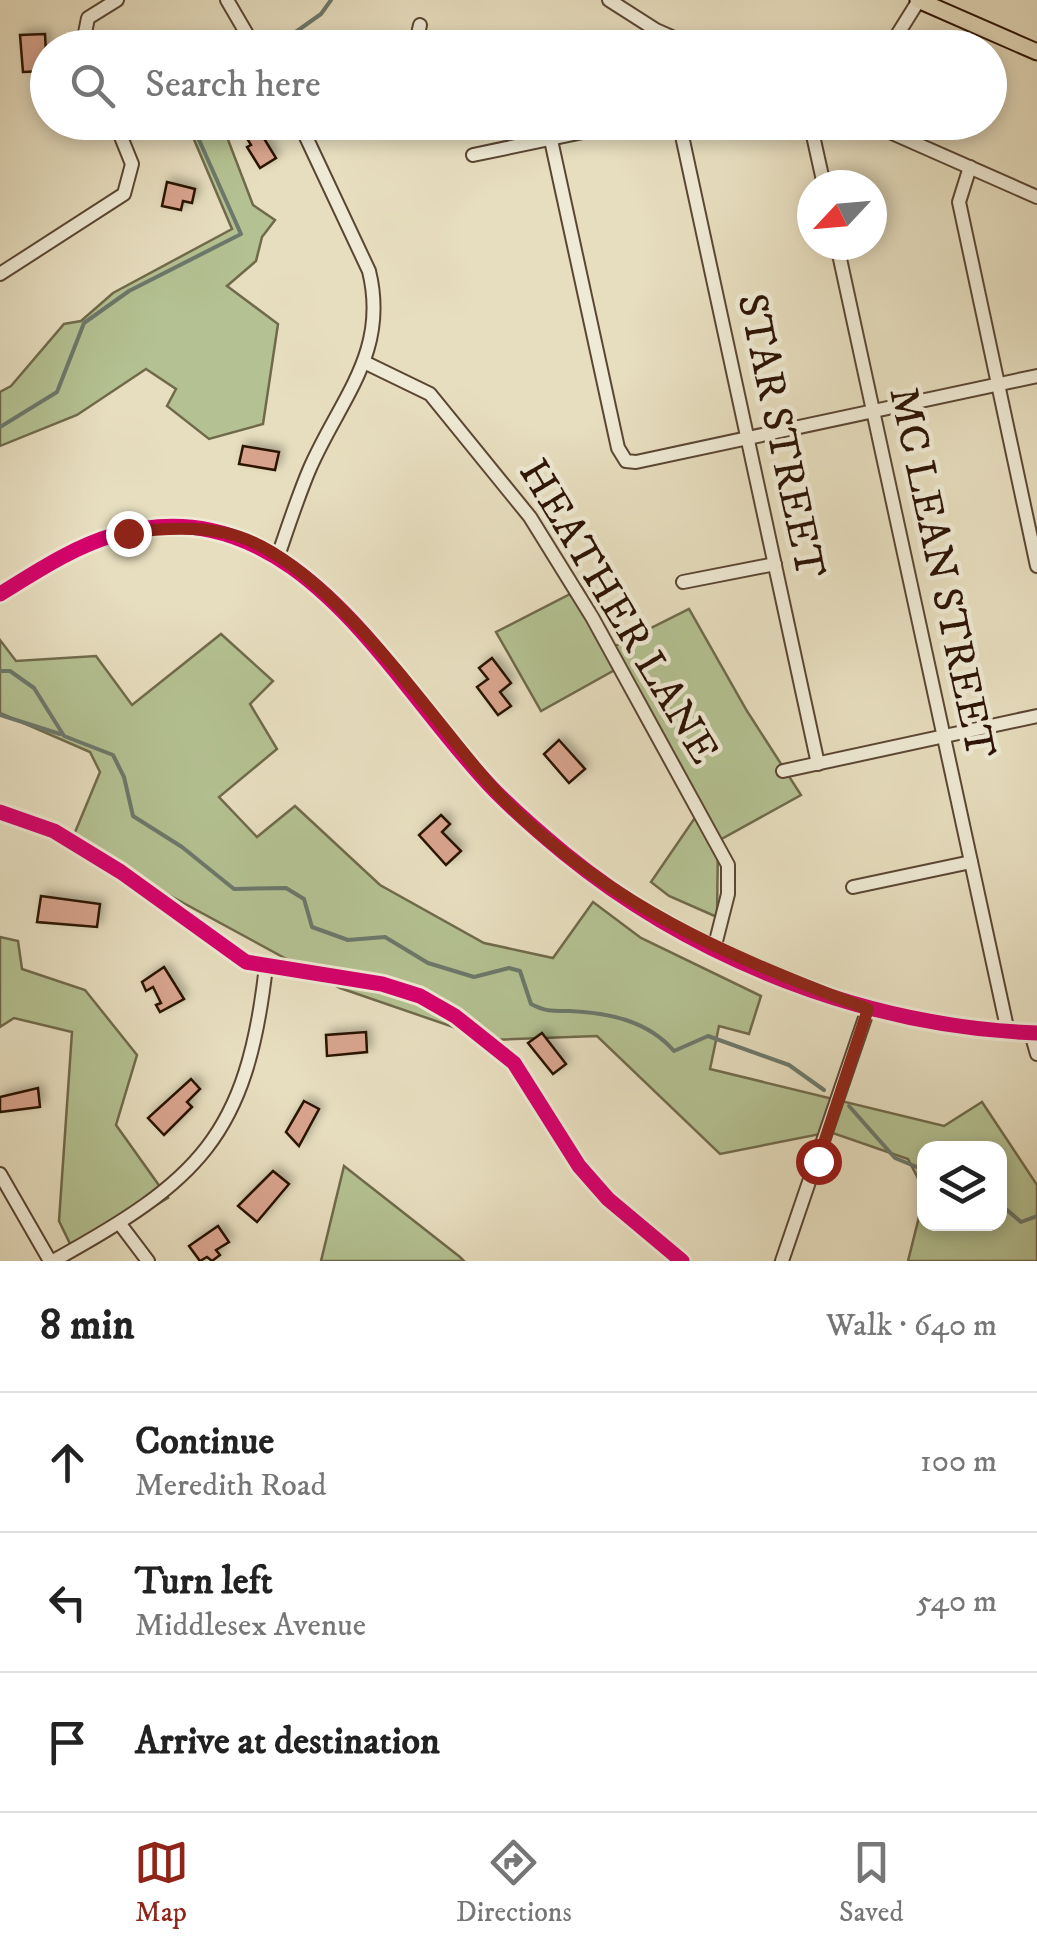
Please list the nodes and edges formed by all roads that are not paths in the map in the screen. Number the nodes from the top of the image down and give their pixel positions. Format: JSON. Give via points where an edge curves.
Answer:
{"nodes":[{"id":1,"x":117,"y":0,"type":"edge"},
{"id":2,"x":228,"y":0,"type":"edge"},
{"id":3,"x":608,"y":0,"type":"edge"},
{"id":4,"x":919,"y":0,"type":"edge"},
{"id":5,"x":420,"y":25,"type":"dead end"},
{"id":6,"x":86,"y":30,"type":"edge"},
{"id":7,"x":246,"y":30,"type":"edge"},
{"id":8,"x":419,"y":30,"type":"edge"},
{"id":9,"x":664,"y":30,"type":"edge"},
{"id":10,"x":900,"y":30,"type":"edge"},
{"id":11,"x":987,"y":30,"type":"edge"},
{"id":12,"x":1007,"y":39,"type":"edge"},
{"id":13,"x":1037,"y":52,"type":"edge"},
{"id":14,"x":122,"y":140,"type":"edge"},
{"id":15,"x":308,"y":140,"type":"edge"},
{"id":16,"x":551,"y":140,"type":"joint"},
{"id":17,"x":683,"y":140,"type":"edge"},
{"id":18,"x":814,"y":140,"type":"edge"},
{"id":19,"x":907,"y":140,"type":"edge"},
{"id":20,"x":472,"y":156,"type":"dead end"},
{"id":21,"x":970,"y":168,"type":"junction"},
{"id":22,"x":821,"y":170,"type":"edge"},
{"id":23,"x":1037,"y":197,"type":"edge"},
{"id":24,"x":840,"y":260,"type":"edge"},
{"id":25,"x":0,"y":274,"type":"edge"},
{"id":26,"x":364,"y":362,"type":"junction"},
{"id":27,"x":1037,"y":376,"type":"edge"},
{"id":28,"x":998,"y":384,"type":"junction"},
{"id":29,"x":872,"y":412,"type":"junction"},
{"id":30,"x":748,"y":439,"type":"junction"},
{"id":31,"x":278,"y":556,"type":"junction"},
{"id":32,"x":775,"y":564,"type":"junction"},
{"id":33,"x":1037,"y":566,"type":"edge"},
{"id":34,"x":683,"y":582,"type":"dead end"},
{"id":35,"x":0,"y":594,"type":"edge"},
{"id":36,"x":1037,"y":716,"type":"edge"},
{"id":37,"x":944,"y":737,"type":"junction"},
{"id":38,"x":818,"y":764,"type":"junction"},
{"id":39,"x":783,"y":772,"type":"dead end"},
{"id":40,"x":0,"y":812,"type":"edge"},
{"id":41,"x":971,"y":862,"type":"junction"},
{"id":42,"x":853,"y":887,"type":"dead end"},
{"id":43,"x":714,"y":949,"type":"junction"},
{"id":44,"x":266,"y":966,"type":"junction"},
{"id":45,"x":868,"y":1009,"type":"junction"},
{"id":46,"x":1008,"y":1032,"type":"junction"},
{"id":47,"x":1034,"y":1033,"type":"edge"},
{"id":48,"x":1037,"y":1054,"type":"edge"},
{"id":49,"x":0,"y":1174,"type":"edge"},
{"id":50,"x":120,"y":1224,"type":"junction"},
{"id":51,"x":51,"y":1261,"type":"edge"},
{"id":52,"x":148,"y":1261,"type":"edge"},
{"id":53,"x":682,"y":1261,"type":"edge"},
{"id":54,"x":782,"y":1261,"type":"edge"}],
"edges":[{"from":1,"to":6,"type":"street","via":[[88,18]]},
{"from":2,"to":7,"type":"street"},
{"from":3,"to":9,"type":"street"},
{"from":4,"to":10,"type":"street"},
{"from":4,"to":11,"type":"main road"},
{"from":5,"to":8,"type":"street"},
{"from":12,"to":13,"type":"main road"},
{"from":14,"to":25,"type":"street","via":[[132,164],[124,194]]},
{"from":15,"to":26,"type":"street","via":[[370,271],[374,332]]},
{"from":16,"to":20,"type":"street"},
{"from":16,"to":30,"type":"street","via":[[626,461]]},
{"from":17,"to":30,"type":"street","name":"STAR STREET"},
{"from":18,"to":22,"type":"street"},
{"from":19,"to":21,"type":"street"},
{"from":21,"to":23,"type":"street"},
{"from":21,"to":28,"type":"street","via":[[959,202]]},
{"from":24,"to":29,"type":"street","name":"MC LEAN STREET"},
{"from":26,"to":31,"type":"street","via":[[311,464]]},
{"from":26,"to":43,"type":"street","name":"HEATHER LANE","via":[[430,394],[530,517],[592,617],[728,865]]},
{"from":27,"to":28,"type":"street"},
{"from":28,"to":29,"type":"street"},
{"from":28,"to":33,"type":"street"},
{"from":29,"to":30,"type":"street"},
{"from":29,"to":37,"type":"street","name":"MC LEAN STREET"},
{"from":30,"to":32,"type":"street","name":"STAR STREET"},
{"from":31,"to":35,"type":"street","via":[[229,533],[168,527],[115,535],[65,555]]},
{"from":31,"to":43,"type":"street","via":[[327,594],[495,791],[536,828],[642,910]]},
{"from":32,"to":34,"type":"street"},
{"from":32,"to":38,"type":"street","name":"STAR STREET"},
{"from":36,"to":37,"type":"street"},
{"from":37,"to":38,"type":"street"},
{"from":37,"to":41,"type":"street","name":"MC LEAN STREET"},
{"from":38,"to":39,"type":"street"},
{"from":40,"to":44,"type":"street","via":[[54,831],[246,962]]},
{"from":41,"to":42,"type":"street"},
{"from":41,"to":46,"type":"street","name":"MC LEAN STREET"},
{"from":43,"to":45,"type":"street"},
{"from":44,"to":50,"type":"street","via":[[253,1050],[222,1125],[174,1187]]},
{"from":44,"to":53,"type":"street","via":[[420,996],[492,1041],[533,1088],[579,1166]]},
{"from":45,"to":46,"type":"street"},
{"from":45,"to":54,"type":"street"},
{"from":46,"to":47,"type":"street"},
{"from":47,"to":48,"type":"street"},
{"from":49,"to":51,"type":"street"},
{"from":50,"to":51,"type":"street"},
{"from":50,"to":52,"type":"street"}]}
